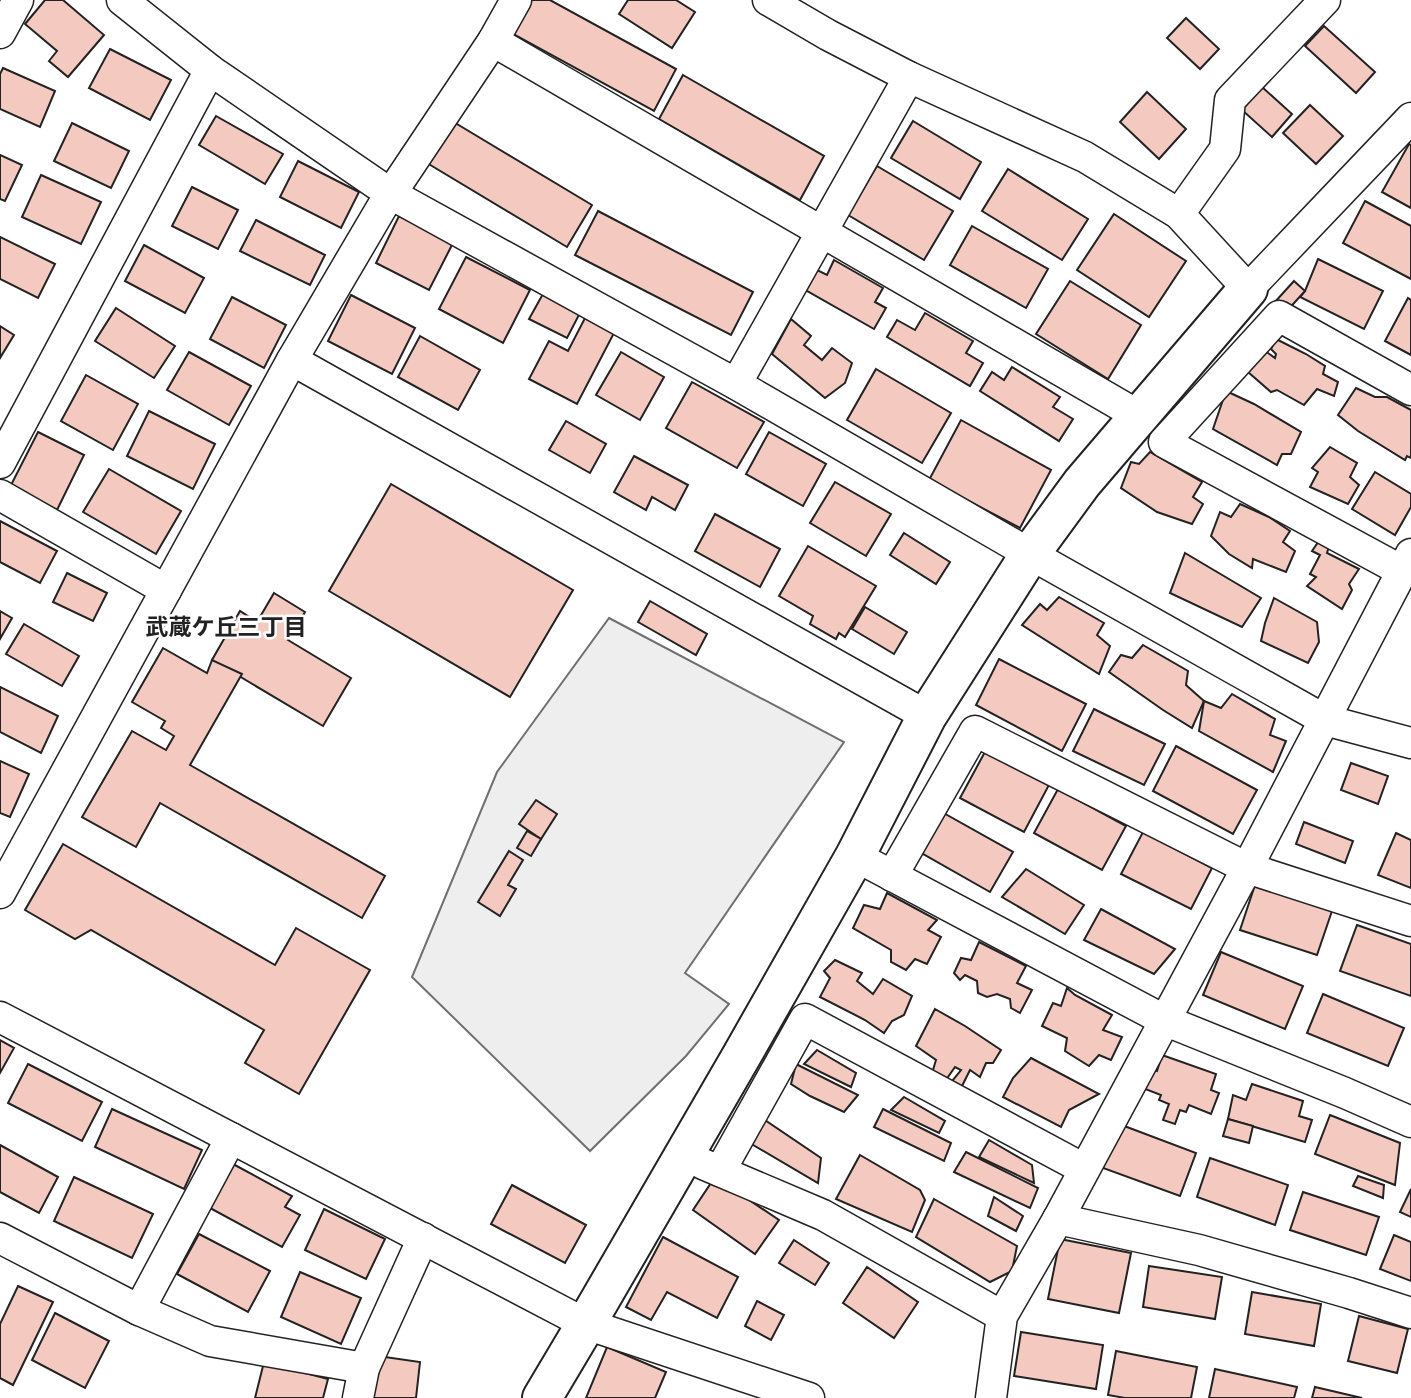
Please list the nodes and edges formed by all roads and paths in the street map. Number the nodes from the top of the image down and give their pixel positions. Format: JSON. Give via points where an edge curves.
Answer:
{"nodes":[{"id":1,"x":18,"y":0,"type":"edge"},
{"id":2,"x":122,"y":0,"type":"edge"},
{"id":3,"x":516,"y":0,"type":"edge"},
{"id":4,"x":768,"y":0,"type":"edge"},
{"id":5,"x":1325,"y":0,"type":"edge"},
{"id":6,"x":0,"y":33,"type":"edge"},
{"id":7,"x":493,"y":41,"type":"junction"},
{"id":8,"x":210,"y":70,"type":"junction"},
{"id":9,"x":909,"y":76,"type":"junction"},
{"id":10,"x":1411,"y":118,"type":"edge"},
{"id":11,"x":391,"y":194,"type":"junction"},
{"id":12,"x":1179,"y":214,"type":"junction"},
{"id":13,"x":821,"y":232,"type":"junction"},
{"id":14,"x":1248,"y":289,"type":"junction"},
{"id":15,"x":292,"y":360,"type":"junction"},
{"id":16,"x":736,"y":384,"type":"junction"},
{"id":17,"x":1411,"y":390,"type":"edge"},
{"id":18,"x":1139,"y":416,"type":"junction"},
{"id":19,"x":0,"y":463,"type":"edge"},
{"id":20,"x":0,"y":495,"type":"edge"},
{"id":21,"x":1030,"y":554,"type":"junction"},
{"id":22,"x":1407,"y":563,"type":"edge"},
{"id":23,"x":166,"y":590,"type":"junction"},
{"id":24,"x":927,"y":716,"type":"junction"},
{"id":25,"x":1325,"y":720,"type":"junction"},
{"id":26,"x":1411,"y":743,"type":"edge"},
{"id":27,"x":855,"y":856,"type":"junction"},
{"id":28,"x":1247,"y":868,"type":"junction"},
{"id":29,"x":892,"y":876,"type":"junction"},
{"id":30,"x":0,"y":893,"type":"edge"},
{"id":31,"x":1411,"y":921,"type":"edge"},
{"id":32,"x":0,"y":1017,"type":"edge"},
{"id":33,"x":1164,"y":1020,"type":"junction"},
{"id":34,"x":1411,"y":1122,"type":"edge"},
{"id":35,"x":231,"y":1138,"type":"junction"},
{"id":36,"x":684,"y":1155,"type":"junction"},
{"id":37,"x":1084,"y":1169,"type":"junction"},
{"id":38,"x":720,"y":1171,"type":"junction"},
{"id":39,"x":1058,"y":1219,"type":"junction"},
{"id":40,"x":0,"y":1238,"type":"edge"},
{"id":41,"x":424,"y":1238,"type":"junction"},
{"id":42,"x":139,"y":1310,"type":"junction"},
{"id":43,"x":1411,"y":1313,"type":"edge"},
{"id":44,"x":1002,"y":1316,"type":"junction"},
{"id":45,"x":586,"y":1324,"type":"junction"},
{"id":46,"x":363,"y":1368,"type":"junction"},
{"id":47,"x":358,"y":1398,"type":"edge"},
{"id":48,"x":541,"y":1398,"type":"edge"},
{"id":49,"x":809,"y":1398,"type":"edge"},
{"id":50,"x":991,"y":1398,"type":"edge"}],
"edges":[{"from":1,"to":6,"type":"street"},
{"from":2,"to":8,"type":"street"},
{"from":3,"to":7,"type":"street"},
{"from":4,"to":9,"type":"street"},
{"from":5,"to":12,"type":"street","via":[[1230,100],[1225,149]]},
{"from":7,"to":11,"type":"street"},
{"from":7,"to":13,"type":"street"},
{"from":8,"to":11,"type":"street"},
{"from":8,"to":19,"type":"street"},
{"from":9,"to":12,"type":"street","via":[[1085,157]]},
{"from":9,"to":13,"type":"street"},
{"from":10,"to":14,"type":"street"},
{"from":11,"to":15,"type":"street"},
{"from":11,"to":16,"type":"street"},
{"from":12,"to":14,"type":"street"},
{"from":13,"to":16,"type":"street"},
{"from":13,"to":18,"type":"street"},
{"from":14,"to":18,"type":"street"},
{"from":15,"to":23,"type":"street"},
{"from":15,"to":24,"type":"street"},
{"from":16,"to":21,"type":"street"},
{"from":17,"to":22,"type":"street","via":[[1279,316],[1164,442]]},
{"from":18,"to":21,"type":"street"},
{"from":20,"to":23,"type":"street"},
{"from":21,"to":24,"type":"street"},
{"from":21,"to":25,"type":"street"},
{"from":22,"to":25,"type":"street"},
{"from":23,"to":30,"type":"street"},
{"from":24,"to":27,"type":"street"},
{"from":25,"to":26,"type":"street"},
{"from":25,"to":28,"type":"street"},
{"from":27,"to":29,"type":"street"},
{"from":27,"to":36,"type":"street"},
{"from":28,"to":29,"type":"street","via":[[975,731]]},
{"from":28,"to":31,"type":"street"},
{"from":28,"to":33,"type":"street"},
{"from":29,"to":33,"type":"street"},
{"from":32,"to":35,"type":"street"},
{"from":33,"to":34,"type":"street"},
{"from":33,"to":37,"type":"street"},
{"from":35,"to":41,"type":"street"},
{"from":35,"to":42,"type":"street"},
{"from":36,"to":38,"type":"street"},
{"from":36,"to":45,"type":"street"},
{"from":37,"to":38,"type":"street","via":[[805,1019]]},
{"from":37,"to":39,"type":"street"},
{"from":38,"to":44,"type":"street","via":[[823,1215]]},
{"from":39,"to":43,"type":"street","via":[[1199,1250]]},
{"from":39,"to":44,"type":"street"},
{"from":40,"to":42,"type":"street"},
{"from":41,"to":45,"type":"street"},
{"from":41,"to":46,"type":"street"},
{"from":42,"to":46,"type":"street","via":[[210,1341]]},
{"from":44,"to":50,"type":"street"},
{"from":45,"to":48,"type":"street"},
{"from":45,"to":49,"type":"street"},
{"from":46,"to":47,"type":"street"}]}
